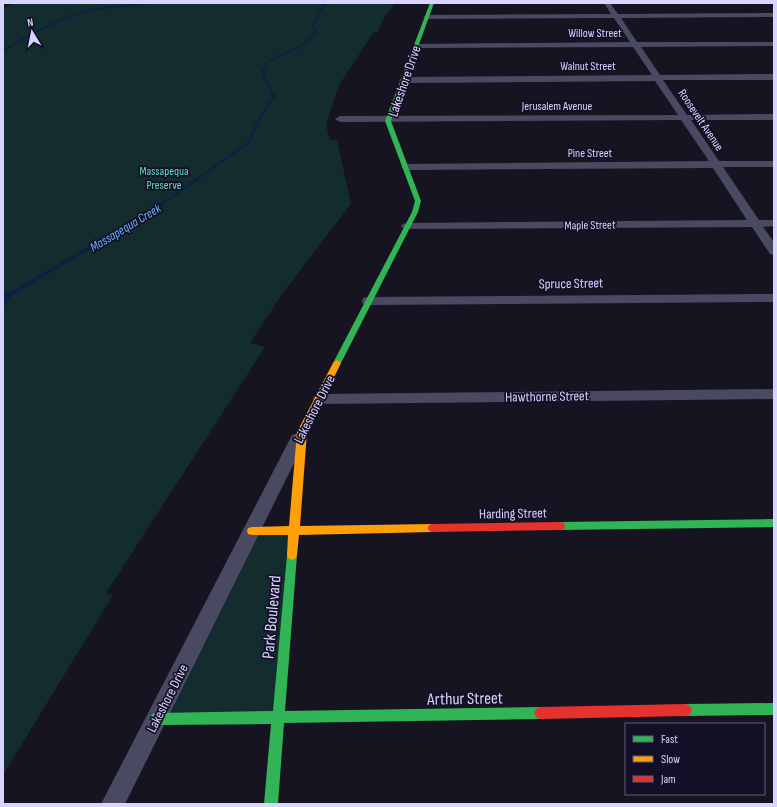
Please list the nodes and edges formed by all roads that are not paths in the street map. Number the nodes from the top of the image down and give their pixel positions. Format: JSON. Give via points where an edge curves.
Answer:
{"nodes":[{"id":1,"x":432,"y":3,"type":"edge"},
{"id":2,"x":607,"y":3,"type":"edge"},
{"id":3,"x":774,"y":15,"type":"edge"},
{"id":4,"x":616,"y":16,"type":"junction"},
{"id":5,"x":427,"y":17,"type":"junction"},
{"id":6,"x":774,"y":44,"type":"edge"},
{"id":7,"x":635,"y":45,"type":"junction"},
{"id":8,"x":416,"y":46,"type":"junction"},
{"id":9,"x":774,"y":77,"type":"edge"},
{"id":10,"x":657,"y":78,"type":"junction"},
{"id":11,"x":403,"y":80,"type":"junction"},
{"id":12,"x":684,"y":117,"type":"junction"},
{"id":13,"x":774,"y":117,"type":"edge"},
{"id":14,"x":340,"y":119,"type":"dead end"},
{"id":15,"x":389,"y":119,"type":"junction"},
{"id":16,"x":774,"y":164,"type":"edge"},
{"id":17,"x":716,"y":165,"type":"junction"},
{"id":18,"x":406,"y":167,"type":"junction"},
{"id":19,"x":756,"y":223,"type":"junction"},
{"id":20,"x":774,"y":223,"type":"edge"},
{"id":21,"x":407,"y":226,"type":"junction"},
{"id":22,"x":774,"y":250,"type":"edge"},
{"id":23,"x":774,"y":298,"type":"edge"},
{"id":24,"x":368,"y":301,"type":"junction"},
{"id":25,"x":774,"y":394,"type":"edge"},
{"id":26,"x":320,"y":399,"type":"junction"},
{"id":27,"x":302,"y":432,"type":"junction"},
{"id":28,"x":774,"y":523,"type":"edge"},
{"id":29,"x":295,"y":530,"type":"junction"},
{"id":30,"x":252,"y":531,"type":"junction"},
{"id":31,"x":774,"y":709,"type":"edge"},
{"id":32,"x":279,"y":717,"type":"junction"},
{"id":33,"x":157,"y":719,"type":"junction"},
{"id":34,"x":113,"y":804,"type":"edge"},
{"id":35,"x":271,"y":804,"type":"edge"}],
"edges":[{"from":1,"to":5,"type":"street","name":"Lakeshore Drive"},
{"from":2,"to":4,"type":"street","name":"Roosevelt Avenue"},
{"from":3,"to":4,"type":"street"},
{"from":4,"to":5,"type":"street"},
{"from":4,"to":7,"type":"street","name":"Roosevelt Avenue"},
{"from":5,"to":8,"type":"street","name":"Lakeshore Drive"},
{"from":6,"to":7,"type":"street","name":"Willow Street"},
{"from":7,"to":8,"type":"street","name":"Willow Street"},
{"from":7,"to":10,"type":"street","name":"Roosevelt Avenue"},
{"from":8,"to":11,"type":"street","name":"Lakeshore Drive"},
{"from":9,"to":10,"type":"street","name":"Walnut Street"},
{"from":10,"to":11,"type":"street","name":"Walnut Street"},
{"from":10,"to":12,"type":"street","name":"Roosevelt Avenue"},
{"from":11,"to":15,"type":"street","name":"Lakeshore Drive"},
{"from":12,"to":13,"type":"street","name":"Jerusalem Avenue"},
{"from":12,"to":15,"type":"street","name":"Jerusalem Avenue"},
{"from":12,"to":17,"type":"street","name":"Roosevelt Avenue"},
{"from":14,"to":15,"type":"street","name":"Jerusalem Avenue"},
{"from":15,"to":18,"type":"street","name":"Lakeshore Drive"},
{"from":16,"to":17,"type":"street","name":"Pine Street"},
{"from":17,"to":18,"type":"street","name":"Pine Street"},
{"from":17,"to":19,"type":"street","name":"Roosevelt Avenue"},
{"from":18,"to":21,"type":"street","name":"Lakeshore Drive","via":[[418,201]]},
{"from":19,"to":20,"type":"street","name":"Maple Street"},
{"from":19,"to":21,"type":"street","name":"Maple Street"},
{"from":19,"to":22,"type":"street","name":"Roosevelt Avenue"},
{"from":21,"to":24,"type":"street","name":"Lakeshore Drive"},
{"from":23,"to":24,"type":"street","name":"Spruce Street"},
{"from":24,"to":26,"type":"street","name":"Lakeshore Drive"},
{"from":25,"to":26,"type":"street","name":"Hawthorne Street"},
{"from":26,"to":27,"type":"street","name":"Lakeshore Drive"},
{"from":27,"to":29,"type":"street","name":"Park Boulevard"},
{"from":27,"to":30,"type":"street","name":"Lakeshore Drive"},
{"from":28,"to":29,"type":"street","name":"Harding Street"},
{"from":29,"to":30,"type":"street","name":"Harding Street"},
{"from":29,"to":32,"type":"street","name":"Park Boulevard"},
{"from":30,"to":33,"type":"street","name":"Lakeshore Drive"},
{"from":31,"to":32,"type":"street","name":"Arthur Street"},
{"from":32,"to":33,"type":"street","name":"Arthur Street"},
{"from":32,"to":35,"type":"street","name":"Park Boulevard"},
{"from":33,"to":34,"type":"street","name":"Lakeshore Drive"}]}
